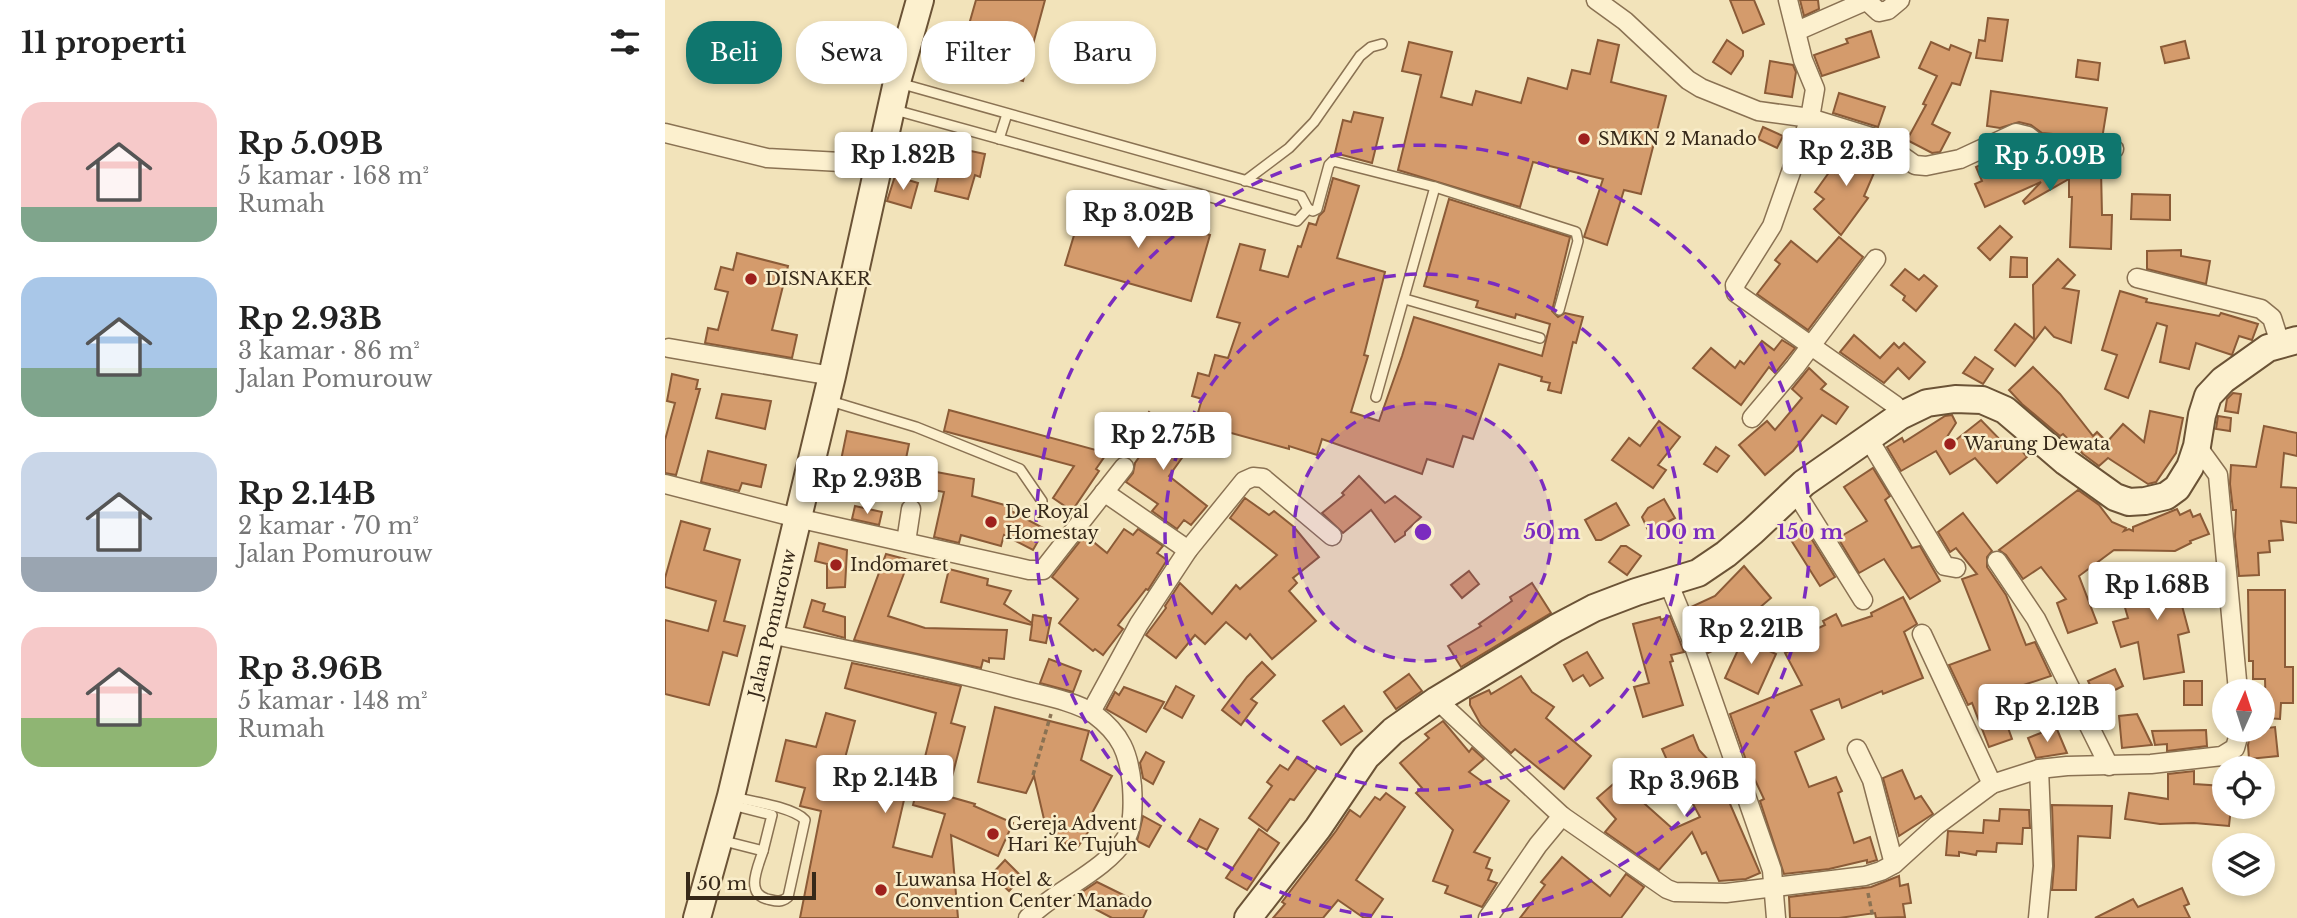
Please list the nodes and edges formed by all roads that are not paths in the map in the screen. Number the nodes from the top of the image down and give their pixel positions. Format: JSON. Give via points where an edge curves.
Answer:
{"nodes":[{"id":1,"x":921,"y":0,"type":"edge"},
{"id":2,"x":1596,"y":0,"type":"edge"},
{"id":3,"x":1788,"y":0,"type":"edge"},
{"id":4,"x":1900,"y":0,"type":"edge"},
{"id":5,"x":1797,"y":31,"type":"junction"},
{"id":6,"x":1382,"y":44,"type":"dead end"},
{"id":7,"x":907,"y":48,"type":"edge"},
{"id":8,"x":897,"y":84,"type":"edge"},
{"id":9,"x":904,"y":84,"type":"edge"},
{"id":10,"x":891,"y":109,"type":"junction"},
{"id":11,"x":1007,"y":114,"type":"junction"},
{"id":12,"x":1810,"y":118,"type":"junction"},
{"id":13,"x":665,"y":133,"type":"edge"},
{"id":14,"x":999,"y":139,"type":"junction"},
{"id":15,"x":2114,"y":149,"type":"dead end"},
{"id":16,"x":878,"y":164,"type":"junction"},
{"id":17,"x":1245,"y":181,"type":"junction"},
{"id":18,"x":1435,"y":187,"type":"junction"},
{"id":19,"x":1308,"y":209,"type":"junction"},
{"id":20,"x":1876,"y":259,"type":"dead end"},
{"id":21,"x":2137,"y":278,"type":"dead end"},
{"id":22,"x":1405,"y":299,"type":"junction"},
{"id":23,"x":1559,"y":310,"type":"dead end"},
{"id":24,"x":1540,"y":338,"type":"dead end"},
{"id":25,"x":2289,"y":342,"type":"edge"},
{"id":26,"x":1812,"y":346,"type":"junction"},
{"id":27,"x":670,"y":348,"type":"dead end"},
{"id":28,"x":829,"y":388,"type":"junction"},
{"id":29,"x":1376,"y":397,"type":"dead end"},
{"id":30,"x":1901,"y":416,"type":"junction"},
{"id":31,"x":1752,"y":418,"type":"dead end"},
{"id":32,"x":1868,"y":438,"type":"junction"},
{"id":33,"x":2197,"y":446,"type":"junction"},
{"id":34,"x":1124,"y":467,"type":"dead end"},
{"id":35,"x":665,"y":484,"type":"edge"},
{"id":36,"x":1795,"y":491,"type":"junction"},
{"id":37,"x":1104,"y":492,"type":"junction"},
{"id":38,"x":1042,"y":501,"type":"dead end"},
{"id":39,"x":911,"y":509,"type":"dead end"},
{"id":40,"x":797,"y":518,"type":"junction"},
{"id":41,"x":1332,"y":536,"type":"dead end"},
{"id":42,"x":906,"y":542,"type":"junction"},
{"id":43,"x":1188,"y":550,"type":"junction"},
{"id":44,"x":1997,"y":561,"type":"dead end"},
{"id":45,"x":1956,"y":568,"type":"dead end"},
{"id":46,"x":1668,"y":582,"type":"junction"},
{"id":47,"x":1863,"y":600,"type":"dead end"},
{"id":48,"x":769,"y":634,"type":"junction"},
{"id":49,"x":1922,"y":634,"type":"dead end"},
{"id":50,"x":2237,"y":679,"type":"edge"},
{"id":51,"x":1437,"y":700,"type":"junction"},
{"id":52,"x":1090,"y":712,"type":"junction"},
{"id":53,"x":2237,"y":742,"type":"edge"},
{"id":54,"x":1857,"y":749,"type":"dead end"},
{"id":55,"x":2109,"y":766,"type":"junction"},
{"id":56,"x":2039,"y":769,"type":"junction"},
{"id":57,"x":1992,"y":784,"type":"junction"},
{"id":58,"x":730,"y":800,"type":"junction"},
{"id":59,"x":1556,"y":811,"type":"junction"},
{"id":60,"x":719,"y":839,"type":"junction"},
{"id":61,"x":763,"y":851,"type":"junction"},
{"id":62,"x":1894,"y":864,"type":"junction"},
{"id":63,"x":1773,"y":888,"type":"junction"},
{"id":64,"x":697,"y":918,"type":"edge"},
{"id":65,"x":1028,"y":918,"type":"edge"},
{"id":66,"x":1248,"y":918,"type":"edge"},
{"id":67,"x":1488,"y":918,"type":"edge"},
{"id":68,"x":1776,"y":918,"type":"edge"},
{"id":69,"x":2038,"y":918,"type":"edge"}],
"edges":[{"from":1,"to":7,"type":"street","name":"Jalan Pomurouw"},
{"from":2,"to":12,"type":"street","via":[[1701,88],[1758,111]]},
{"from":3,"to":5,"type":"street"},
{"from":4,"to":5,"type":"street","via":[[1879,12],[1867,1]]},
{"from":5,"to":12,"type":"street","via":[[1815,89]]},
{"from":6,"to":17,"type":"lane","via":[[1360,56],[1326,106],[1289,148]]},
{"from":8,"to":10,"type":"street","name":"Jalan Pomurouw"},
{"from":9,"to":11,"type":"lane"},
{"from":10,"to":14,"type":"lane"},
{"from":10,"to":16,"type":"street","name":"Jalan Pomurouw"},
{"from":11,"to":14,"type":"lane"},
{"from":11,"to":17,"type":"lane"},
{"from":12,"to":15,"type":"street","via":[[1878,139],[1920,166],[1960,159],[2016,134],[2028,136],[2062,157]]},
{"from":12,"to":26,"type":"street","via":[[1772,226],[1735,285],[1736,293]]},
{"from":13,"to":16,"type":"street","via":[[767,158]]},
{"from":14,"to":19,"type":"lane","via":[[1297,221]]},
{"from":16,"to":28,"type":"street","name":"Jalan Pomurouw"},
{"from":17,"to":19,"type":"lane","via":[[1301,196]]},
{"from":18,"to":19,"type":"lane","via":[[1333,161],[1317,209]]},
{"from":18,"to":22,"type":"lane"},
{"from":18,"to":23,"type":"lane","via":[[1576,232],[1578,241]]},
{"from":20,"to":26,"type":"street"},
{"from":21,"to":25,"type":"street","via":[[2261,309]]},
{"from":22,"to":24,"type":"lane"},
{"from":22,"to":29,"type":"lane"},
{"from":25,"to":33,"type":"street","via":[[2249,360],[2223,380],[2209,396]]},
{"from":26,"to":30,"type":"street","via":[[1895,405]]},
{"from":26,"to":31,"type":"street"},
{"from":27,"to":28,"type":"street"},
{"from":28,"to":38,"type":"lane","via":[[1020,469]]},
{"from":28,"to":40,"type":"street","name":"Jalan Pomurouw"},
{"from":30,"to":32,"type":"street"},
{"from":30,"to":33,"type":"street","via":[[1927,403],[1982,400],[2005,410],[2066,462],[2129,502],[2166,496],[2177,488]]},
{"from":32,"to":36,"type":"street"},
{"from":32,"to":45,"type":"street","via":[[1945,566]]},
{"from":33,"to":50,"type":"street","via":[[2218,475]]},
{"from":34,"to":37,"type":"street"},
{"from":35,"to":40,"type":"street"},
{"from":36,"to":46,"type":"street","via":[[1726,554],[1697,573]]},
{"from":36,"to":47,"type":"street"},
{"from":37,"to":42,"type":"street","via":[[1043,570]]},
{"from":37,"to":43,"type":"street"},
{"from":39,"to":42,"type":"street"},
{"from":40,"to":42,"type":"street"},
{"from":40,"to":48,"type":"street","name":"Jalan Pomurouw"},
{"from":41,"to":43,"type":"street","via":[[1263,478],[1253,477],[1244,481]]},
{"from":43,"to":52,"type":"street","via":[[1139,624]]},
{"from":44,"to":55,"type":"street","via":[[2036,619]]},
{"from":46,"to":51,"type":"street","via":[[1594,608]]},
{"from":46,"to":63,"type":"street","via":[[1757,824]]},
{"from":48,"to":52,"type":"street","via":[[994,683]]},
{"from":48,"to":58,"type":"street","name":"Jalan Pomurouw"},
{"from":49,"to":57,"type":"street"},
{"from":51,"to":59,"type":"street"},
{"from":51,"to":66,"type":"street","via":[[1366,757]]},
{"from":52,"to":65,"type":"street","via":[[1125,747],[1133,802],[1128,836],[1108,860]]},
{"from":53,"to":55,"type":"street","via":[[2222,756]]},
{"from":54,"to":62,"type":"street","via":[[1872,780]]},
{"from":55,"to":56,"type":"street"},
{"from":56,"to":57,"type":"street"},
{"from":56,"to":69,"type":"street","via":[[2043,866]]},
{"from":57,"to":62,"type":"street"},
{"from":58,"to":60,"type":"street","name":"Jalan Pomurouw"},
{"from":58,"to":61,"type":"lane","via":[[772,815]]},
{"from":58,"to":61,"type":"lane","via":[[794,813],[805,820],[792,890],[783,901],[759,897],[754,889]]},
{"from":59,"to":63,"type":"street","via":[[1675,892]]},
{"from":59,"to":67,"type":"street"},
{"from":60,"to":61,"type":"lane"},
{"from":60,"to":64,"type":"street","name":"Jalan Pomurouw"},
{"from":62,"to":63,"type":"street","via":[[1865,876]]},
{"from":63,"to":68,"type":"street"}]}
